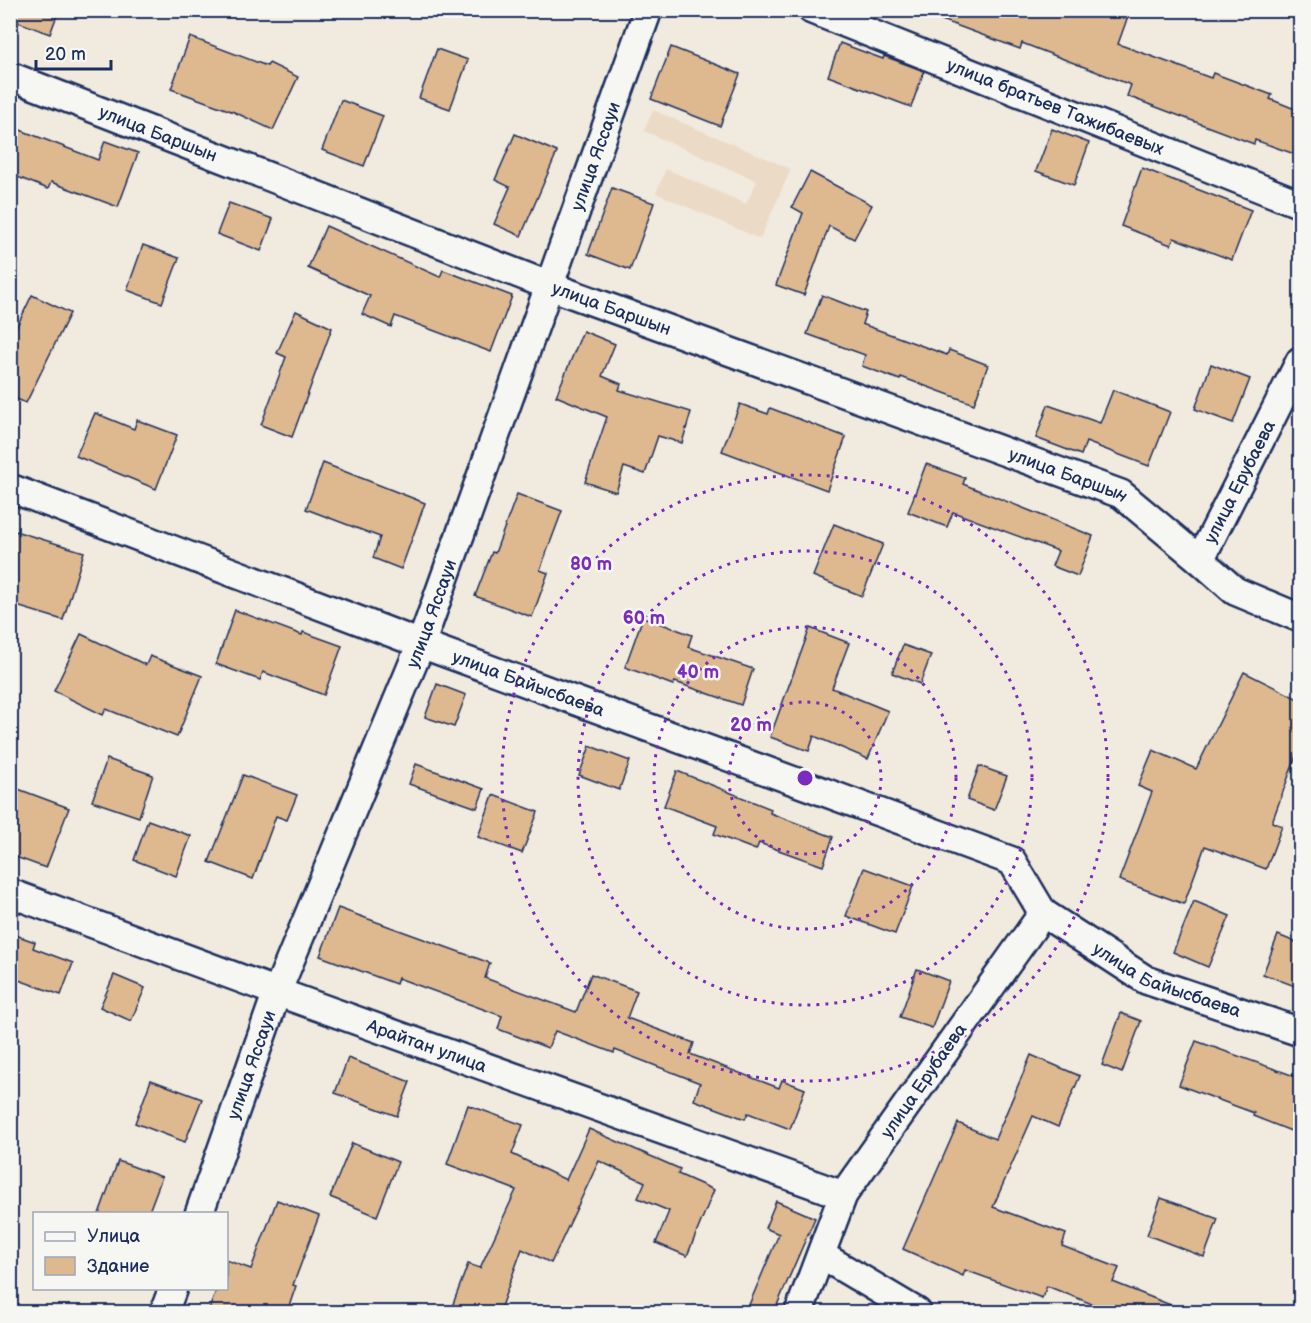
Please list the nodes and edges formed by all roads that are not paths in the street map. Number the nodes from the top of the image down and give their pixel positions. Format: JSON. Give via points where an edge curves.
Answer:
{"nodes":[{"id":1,"x":648,"y":10,"type":"edge"},
{"id":2,"x":812,"y":10,"type":"edge"},
{"id":3,"x":10,"y":76,"type":"edge"},
{"id":4,"x":1300,"y":204,"type":"edge"},
{"id":5,"x":550,"y":286,"type":"junction"},
{"id":6,"x":1300,"y":361,"type":"edge"},
{"id":7,"x":10,"y":488,"type":"edge"},
{"id":8,"x":1200,"y":560,"type":"junction"},
{"id":9,"x":1300,"y":618,"type":"edge"},
{"id":10,"x":422,"y":644,"type":"junction"},
{"id":11,"x":10,"y":893,"type":"edge"},
{"id":12,"x":1043,"y":913,"type":"junction"},
{"id":13,"x":277,"y":992,"type":"junction"},
{"id":14,"x":1300,"y":1032,"type":"edge"},
{"id":15,"x":843,"y":1195,"type":"junction"},
{"id":16,"x":200,"y":1212,"type":"edge"},
{"id":17,"x":821,"y":1255,"type":"junction"},
{"id":18,"x":172,"y":1290,"type":"edge"},
{"id":19,"x":165,"y":1312,"type":"edge"},
{"id":20,"x":799,"y":1312,"type":"edge"},
{"id":21,"x":917,"y":1312,"type":"edge"}],
"edges":[{"from":1,"to":5,"type":"street","name":"улица Яссауи"},
{"from":2,"to":4,"type":"street","name":"улица братьев Тажибаевых"},
{"from":3,"to":5,"type":"street","name":"улица Баршын"},
{"from":5,"to":8,"type":"street","name":"улица Баршын","via":[[1121,494]]},
{"from":5,"to":10,"type":"street","name":"улица Яссауи"},
{"from":6,"to":8,"type":"street","name":"улица Ерубаева"},
{"from":7,"to":10,"type":"street","name":"улица Байысбаева"},
{"from":8,"to":9,"type":"street","name":"улица Ерубаева","via":[[1235,591]]},
{"from":10,"to":12,"type":"street","name":"улица Байысбаева","via":[[1012,861]]},
{"from":10,"to":13,"type":"street","name":"улица Яссауи"},
{"from":11,"to":13,"type":"street","name":"Арайтан улица"},
{"from":12,"to":14,"type":"street","name":"улица Байысбаева","via":[[1146,980]]},
{"from":12,"to":15,"type":"street","name":"улица Ерубаева"},
{"from":13,"to":15,"type":"street","name":"Арайтан улица"},
{"from":13,"to":16,"type":"street","name":"улица Яссауи"},
{"from":15,"to":17,"type":"street","name":"улица Ерубаева"},
{"from":17,"to":20,"type":"street","name":"улица Ерубаева"},
{"from":17,"to":21,"type":"street"},
{"from":18,"to":19,"type":"street"}]}
